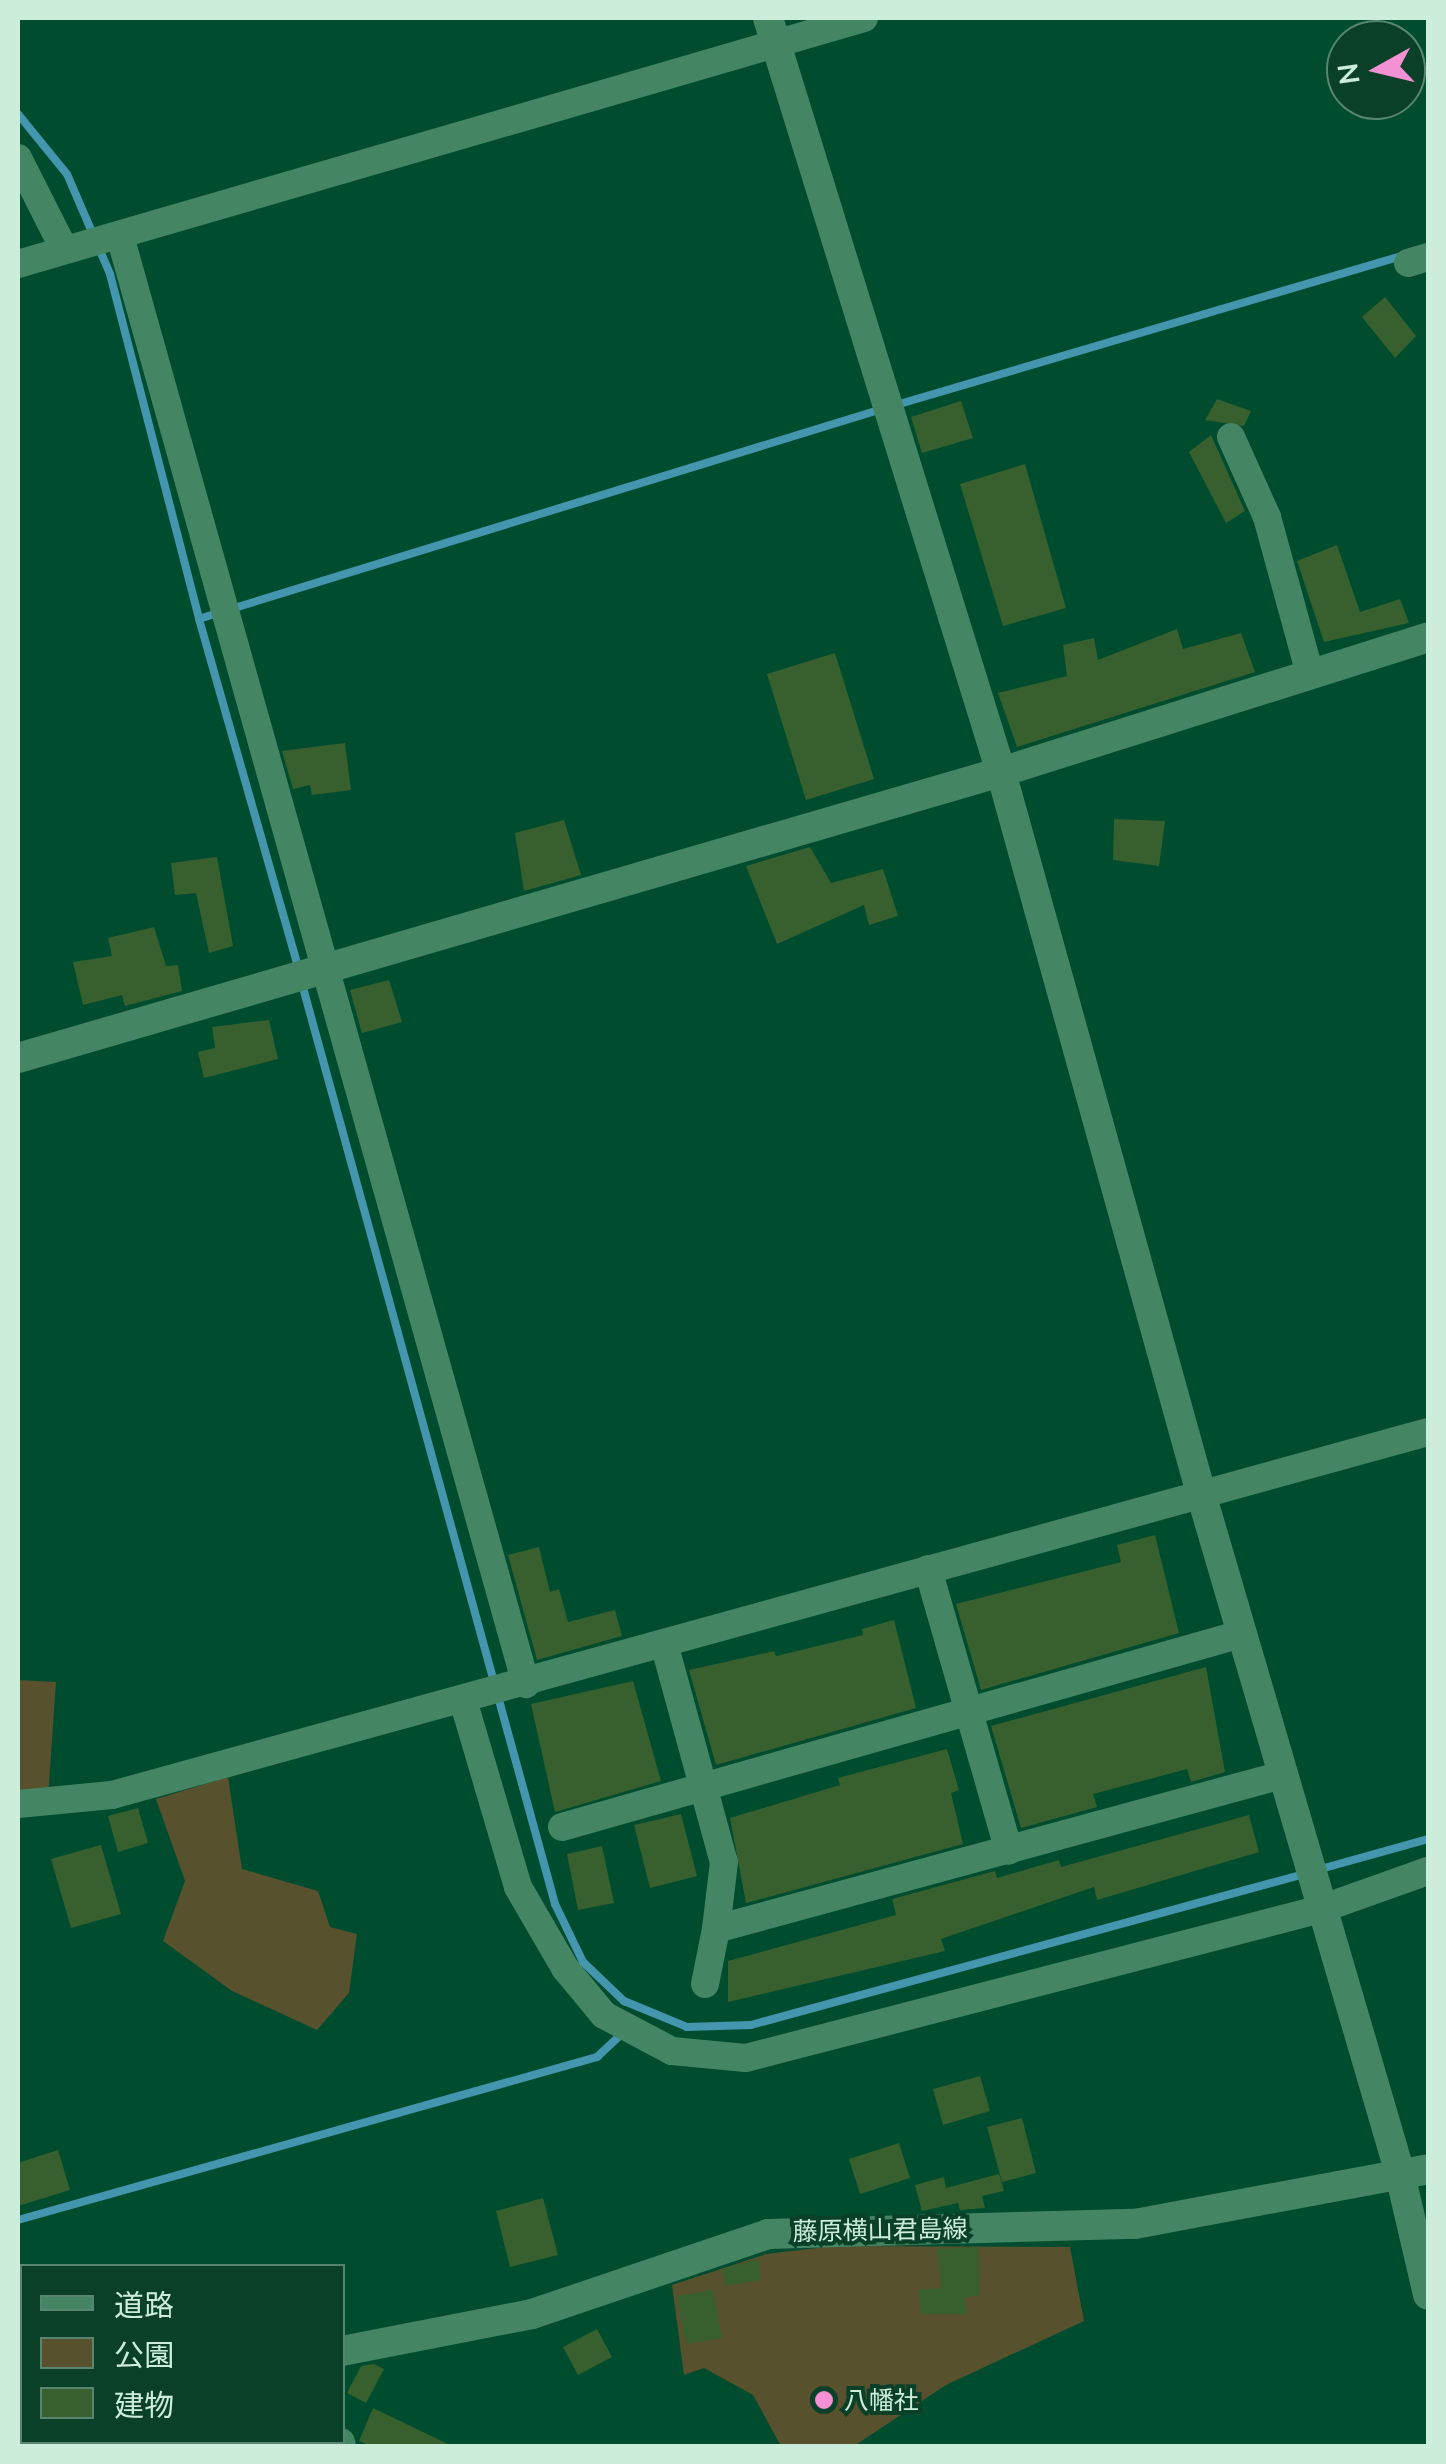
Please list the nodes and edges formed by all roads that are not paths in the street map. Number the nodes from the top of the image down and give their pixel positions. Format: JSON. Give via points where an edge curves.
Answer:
{"nodes":[{"id":1,"x":864,"y":18,"type":"edge"},
{"id":2,"x":772,"y":31,"type":"edge"},
{"id":3,"x":18,"y":158,"type":"edge"},
{"id":4,"x":120,"y":236,"type":"junction"},
{"id":5,"x":64,"y":250,"type":"junction"},
{"id":6,"x":18,"y":264,"type":"edge"},
{"id":7,"x":1231,"y":437,"type":"dead end"},
{"id":8,"x":1428,"y":637,"type":"edge"},
{"id":9,"x":1310,"y":674,"type":"junction"},
{"id":10,"x":1001,"y":772,"type":"junction"},
{"id":11,"x":326,"y":967,"type":"junction"},
{"id":12,"x":18,"y":1058,"type":"edge"},
{"id":13,"x":1428,"y":1432,"type":"edge"},
{"id":14,"x":1202,"y":1497,"type":"junction"},
{"id":15,"x":928,"y":1569,"type":"junction"},
{"id":16,"x":1242,"y":1634,"type":"junction"},
{"id":17,"x":665,"y":1647,"type":"junction"},
{"id":18,"x":520,"y":1685,"type":"junction"},
{"id":19,"x":463,"y":1700,"type":"junction"},
{"id":20,"x":970,"y":1714,"type":"junction"},
{"id":21,"x":1282,"y":1775,"type":"junction"},
{"id":22,"x":703,"y":1790,"type":"junction"},
{"id":23,"x":18,"y":1804,"type":"edge"},
{"id":24,"x":562,"y":1827,"type":"dead end"},
{"id":25,"x":1008,"y":1851,"type":"junction"},
{"id":26,"x":1428,"y":1872,"type":"edge"},
{"id":27,"x":1321,"y":1909,"type":"junction"},
{"id":28,"x":716,"y":1929,"type":"junction"},
{"id":29,"x":705,"y":1984,"type":"dead end"},
{"id":30,"x":1414,"y":2170,"type":"edge"},
{"id":31,"x":1428,"y":2295,"type":"edge"},
{"id":32,"x":345,"y":2350,"type":"edge"}],
"edges":[{"from":1,"to":2,"type":"street"},
{"from":2,"to":4,"type":"street"},
{"from":2,"to":10,"type":"street"},
{"from":3,"to":5,"type":"street"},
{"from":4,"to":5,"type":"street"},
{"from":4,"to":11,"type":"street"},
{"from":5,"to":6,"type":"street"},
{"from":7,"to":9,"type":"street","via":[[1267,517]]},
{"from":8,"to":9,"type":"street"},
{"from":9,"to":10,"type":"street"},
{"from":10,"to":11,"type":"street"},
{"from":10,"to":14,"type":"street"},
{"from":11,"to":12,"type":"street"},
{"from":11,"to":18,"type":"street"},
{"from":13,"to":14,"type":"street"},
{"from":14,"to":15,"type":"street"},
{"from":14,"to":16,"type":"street"},
{"from":15,"to":17,"type":"street"},
{"from":15,"to":20,"type":"street"},
{"from":16,"to":20,"type":"street"},
{"from":16,"to":21,"type":"street"},
{"from":17,"to":18,"type":"street"},
{"from":17,"to":22,"type":"street"},
{"from":18,"to":19,"type":"street"},
{"from":19,"to":23,"type":"street","via":[[112,1795]]},
{"from":19,"to":27,"type":"street","via":[[518,1887],[565,1968],[604,2015],[672,2051],[746,2058]]},
{"from":20,"to":22,"type":"street"},
{"from":20,"to":25,"type":"street"},
{"from":21,"to":25,"type":"street"},
{"from":21,"to":27,"type":"street"},
{"from":22,"to":24,"type":"street"},
{"from":22,"to":28,"type":"street","via":[[724,1862]]},
{"from":25,"to":28,"type":"street"},
{"from":26,"to":27,"type":"street"},
{"from":27,"to":30,"type":"street"},
{"from":28,"to":29,"type":"street"},
{"from":30,"to":31,"type":"street"},
{"from":30,"to":32,"type":"street","name":"藤原横山君島線","via":[[1134,2224],[768,2234],[532,2314]]}]}
